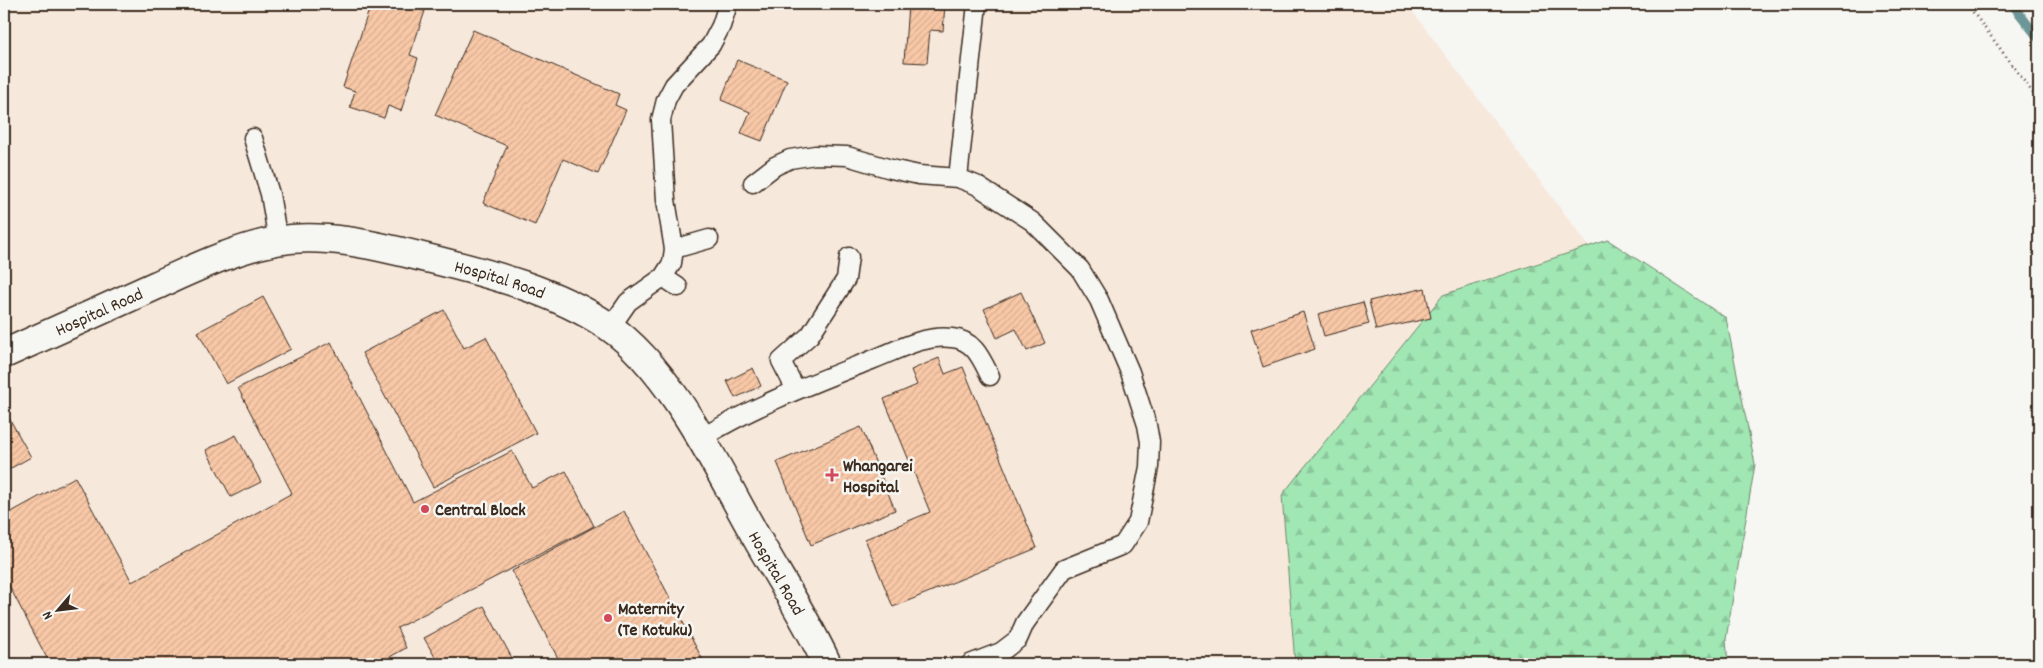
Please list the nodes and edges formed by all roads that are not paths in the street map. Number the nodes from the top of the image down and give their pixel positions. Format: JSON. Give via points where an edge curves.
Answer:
{"nodes":[{"id":1,"x":728,"y":4,"type":"edge"},
{"id":2,"x":977,"y":4,"type":"edge"},
{"id":3,"x":253,"y":138,"type":"dead end"},
{"id":4,"x":958,"y":178,"type":"junction"},
{"id":5,"x":753,"y":183,"type":"dead end"},
{"id":6,"x":708,"y":239,"type":"dead end"},
{"id":7,"x":278,"y":240,"type":"junction"},
{"id":8,"x":674,"y":249,"type":"junction"},
{"id":9,"x":849,"y":257,"type":"dead end"},
{"id":10,"x":663,"y":277,"type":"junction"},
{"id":11,"x":678,"y":287,"type":"dead end"},
{"id":12,"x":610,"y":328,"type":"junction"},
{"id":13,"x":4,"y":354,"type":"edge"},
{"id":14,"x":990,"y":376,"type":"dead end"},
{"id":15,"x":796,"y":390,"type":"junction"},
{"id":16,"x":700,"y":439,"type":"junction"},
{"id":17,"x":826,"y":664,"type":"edge"},
{"id":18,"x":970,"y":664,"type":"edge"}],
"edges":[{"from":1,"to":8,"type":"lane","via":[[712,45],[674,85],[666,100],[662,120],[666,200]]},
{"from":2,"to":4,"type":"lane"},
{"from":3,"to":7,"type":"lane","via":[[270,194]]},
{"from":4,"to":5,"type":"lane","via":[[919,175],[847,156],[815,155],[790,159]]},
{"from":4,"to":18,"type":"lane","via":[[976,185],[1033,222],[1080,269],[1099,300],[1130,372],[1146,416],[1150,442],[1149,467],[1138,522],[1123,545],[1064,569],[1025,623],[1018,639],[1001,652]]},
{"from":6,"to":8,"type":"lane"},
{"from":7,"to":12,"type":"street","name":"Hospital Road","via":[[326,239],[452,264],[555,298]]},
{"from":7,"to":13,"type":"street","name":"Hospital Road","via":[[246,248],[189,271]]},
{"from":8,"to":10,"type":"lane","via":[[672,263]]},
{"from":9,"to":15,"type":"lane","via":[[846,279],[810,334],[781,361]]},
{"from":10,"to":11,"type":"lane"},
{"from":10,"to":12,"type":"lane","via":[[628,302]]},
{"from":12,"to":16,"type":"street","name":"Hospital Road","via":[[653,367]]},
{"from":14,"to":15,"type":"lane","via":[[979,352],[968,342],[935,338]]},
{"from":15,"to":16,"type":"lane","via":[[726,422]]},
{"from":16,"to":17,"type":"street","name":"Hospital Road"}]}
